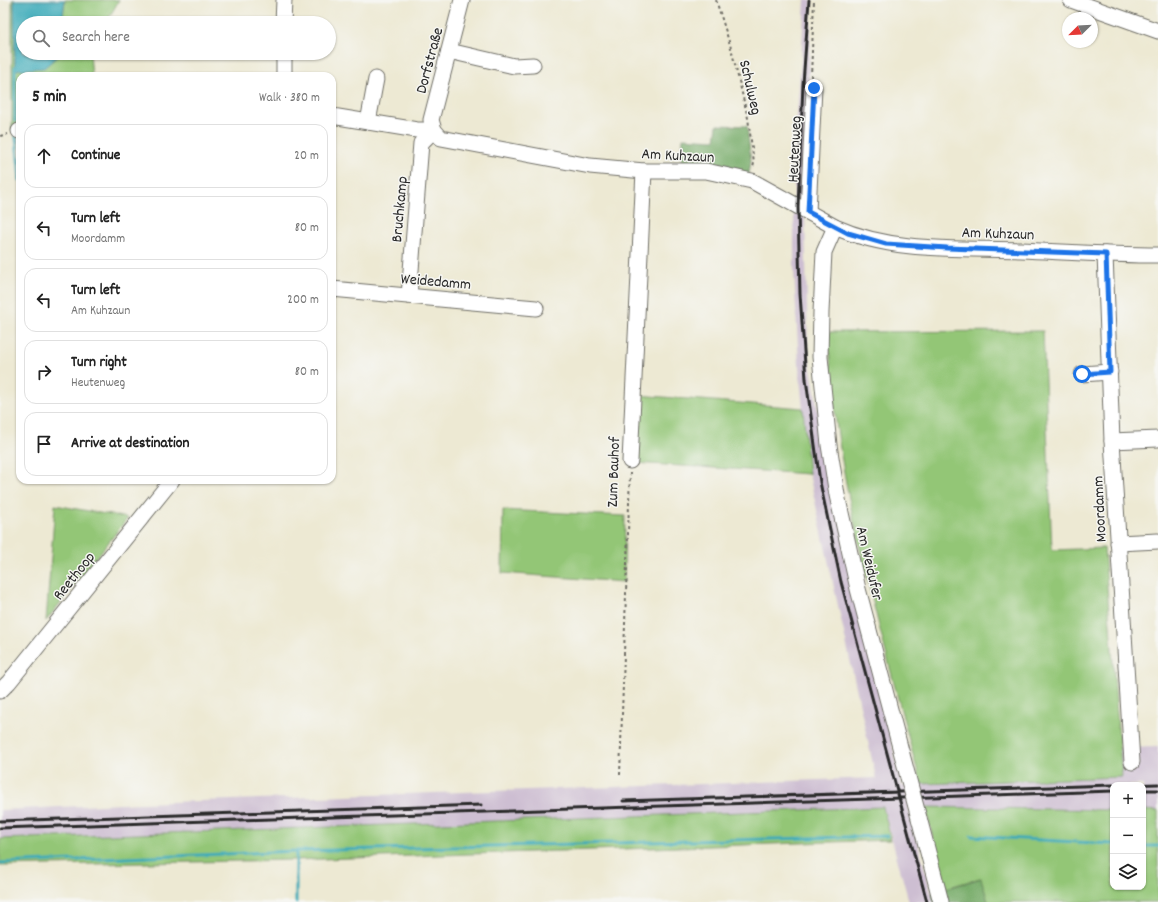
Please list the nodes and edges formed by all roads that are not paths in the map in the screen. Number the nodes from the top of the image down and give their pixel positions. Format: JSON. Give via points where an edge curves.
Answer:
{"nodes":[{"id":1,"x":284,"y":0,"type":"edge"},
{"id":2,"x":462,"y":0,"type":"edge"},
{"id":3,"x":1071,"y":0,"type":"edge"},
{"id":4,"x":283,"y":16,"type":"edge"},
{"id":5,"x":1158,"y":31,"type":"edge"},
{"id":6,"x":449,"y":51,"type":"junction"},
{"id":7,"x":284,"y":60,"type":"edge"},
{"id":8,"x":533,"y":65,"type":"dead end"},
{"id":9,"x":284,"y":72,"type":"edge"},
{"id":10,"x":376,"y":79,"type":"dead end"},
{"id":11,"x":814,"y":88,"type":"road end"},
{"id":12,"x":336,"y":117,"type":"edge"},
{"id":13,"x":368,"y":122,"type":"junction"},
{"id":14,"x":434,"y":130,"type":"junction"},
{"id":15,"x":644,"y":171,"type":"junction"},
{"id":16,"x":808,"y":212,"type":"junction"},
{"id":17,"x":834,"y":227,"type":"junction"},
{"id":18,"x":1106,"y":254,"type":"junction"},
{"id":19,"x":1158,"y":255,"type":"edge"},
{"id":20,"x":336,"y":288,"type":"edge"},
{"id":21,"x":409,"y":296,"type":"junction"},
{"id":22,"x":536,"y":308,"type":"dead end"},
{"id":23,"x":1110,"y":372,"type":"junction"},
{"id":24,"x":1082,"y":374,"type":"dead end"},
{"id":25,"x":1158,"y":439,"type":"edge"},
{"id":26,"x":1112,"y":441,"type":"junction"},
{"id":27,"x":630,"y":461,"type":"road end"},
{"id":28,"x":169,"y":484,"type":"edge"},
{"id":29,"x":1158,"y":541,"type":"edge"},
{"id":30,"x":1118,"y":543,"type":"junction"},
{"id":31,"x":0,"y":691,"type":"edge"},
{"id":32,"x":1132,"y":762,"type":"dead end"},
{"id":33,"x":941,"y":902,"type":"edge"}],
"edges":[{"from":1,"to":4,"type":"street"},
{"from":2,"to":6,"type":"street","name":"Dorfstraße"},
{"from":3,"to":5,"type":"street"},
{"from":6,"to":8,"type":"street","via":[[514,66]]},
{"from":6,"to":14,"type":"street","name":"Dorfstraße","via":[[431,120]]},
{"from":7,"to":9,"type":"street"},
{"from":10,"to":13,"type":"street"},
{"from":11,"to":16,"type":"street","name":"Heutenweg"},
{"from":12,"to":13,"type":"street","name":"Am Kuhzaun"},
{"from":13,"to":14,"type":"street","name":"Am Kuhzaun","via":[[417,130]]},
{"from":14,"to":15,"type":"street","name":"Am Kuhzaun","via":[[442,138],[590,166]]},
{"from":14,"to":21,"type":"street","name":"Bruchkamp","via":[[421,143]]},
{"from":15,"to":16,"type":"street","name":"Am Kuhzaun","via":[[706,171],[752,181]]},
{"from":15,"to":27,"type":"street","name":"Zum Bauhof"},
{"from":16,"to":17,"type":"street","name":"Am Kuhzaun"},
{"from":17,"to":18,"type":"street","name":"Am Kuhzaun","via":[[886,244]]},
{"from":17,"to":33,"type":"street","name":"Am Weidufer","bridge":true,"via":[[824,252],[821,312],[820,357],[829,445],[837,495],[858,589]]},
{"from":18,"to":19,"type":"street","name":"Am Kuhzaun"},
{"from":18,"to":23,"type":"street","name":"Moordamm"},
{"from":20,"to":21,"type":"street","name":"Weidedamm"},
{"from":21,"to":22,"type":"street","name":"Weidedamm"},
{"from":23,"to":24,"type":"street"},
{"from":23,"to":26,"type":"street","name":"Moordamm"},
{"from":25,"to":26,"type":"street"},
{"from":26,"to":30,"type":"street","name":"Moordamm"},
{"from":28,"to":31,"type":"street","name":"Reethoop"},
{"from":29,"to":30,"type":"street"},
{"from":30,"to":32,"type":"street","name":"Moordamm"}]}
